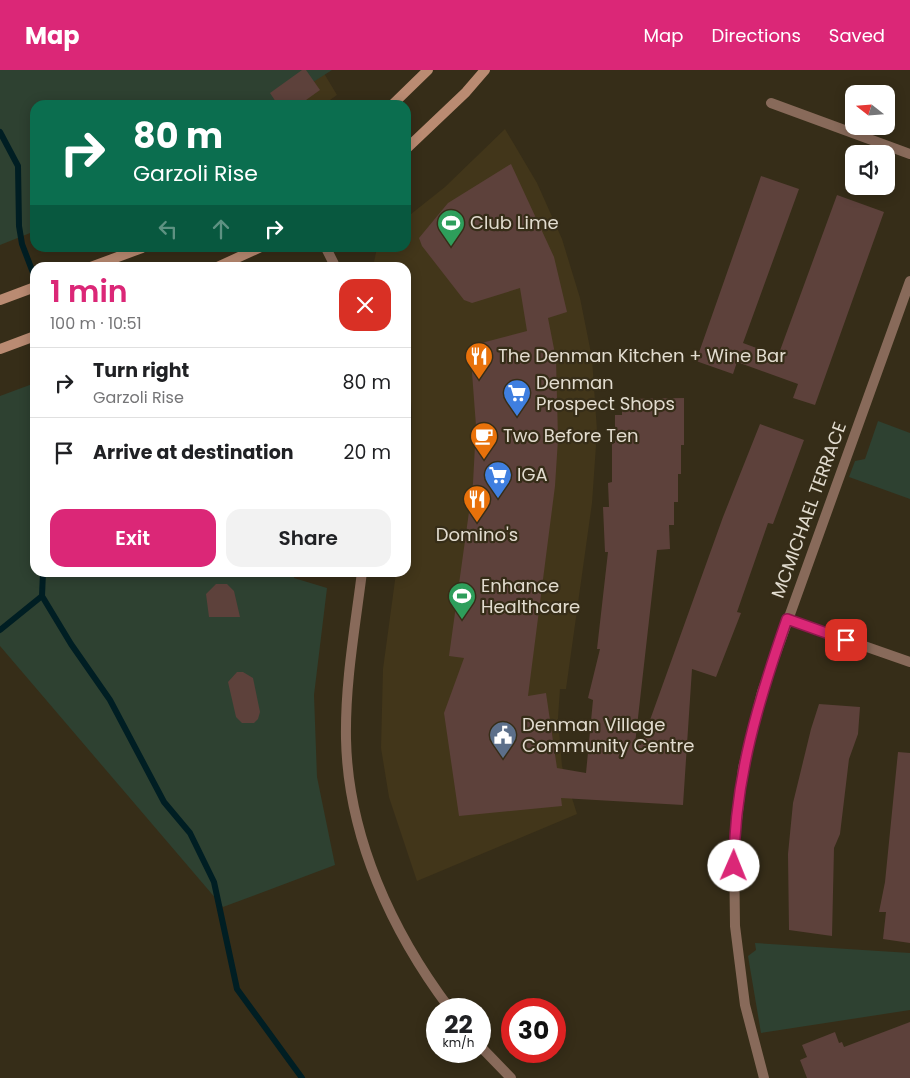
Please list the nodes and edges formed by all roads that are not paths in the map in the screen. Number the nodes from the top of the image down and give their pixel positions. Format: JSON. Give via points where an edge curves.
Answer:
{"nodes":[{"id":1,"x":428,"y":70,"type":"edge"},
{"id":2,"x":485,"y":70,"type":"edge"},
{"id":3,"x":397,"y":100,"type":"edge"},
{"id":4,"x":771,"y":103,"type":"dead end"},
{"id":5,"x":411,"y":144,"type":"edge"},
{"id":6,"x":910,"y":154,"type":"edge"},
{"id":7,"x":131,"y":252,"type":"edge"},
{"id":8,"x":250,"y":252,"type":"edge"},
{"id":9,"x":104,"y":262,"type":"edge"},
{"id":10,"x":228,"y":262,"type":"edge"},
{"id":11,"x":910,"y":281,"type":"edge"},
{"id":12,"x":30,"y":289,"type":"edge"},
{"id":13,"x":0,"y":300,"type":"edge"},
{"id":14,"x":30,"y":338,"type":"edge"},
{"id":15,"x":0,"y":349,"type":"edge"},
{"id":16,"x":361,"y":577,"type":"edge"},
{"id":17,"x":787,"y":619,"type":"junction"},
{"id":18,"x":910,"y":662,"type":"edge"},
{"id":19,"x":441,"y":998,"type":"edge"},
{"id":20,"x":491,"y":1057,"type":"edge"},
{"id":21,"x":511,"y":1078,"type":"edge"},
{"id":22,"x":764,"y":1078,"type":"edge"}],
"edges":[{"from":1,"to":3,"type":"main road"},
{"from":2,"to":5,"type":"main road"},
{"from":4,"to":6,"type":"street"},
{"from":7,"to":9,"type":"main road"},
{"from":8,"to":10,"type":"main road"},
{"from":11,"to":17,"type":"street","name":"MCMICHAEL TERRACE"},
{"from":12,"to":13,"type":"main road"},
{"from":14,"to":15,"type":"main road"},
{"from":16,"to":19,"type":"street","via":[[348,680],[346,741],[354,803],[370,864],[395,924]]},
{"from":17,"to":18,"type":"street"},
{"from":17,"to":22,"type":"street","name":"MCMICHAEL TERRACE","via":[[762,692],[743,768],[734,846],[735,926],[746,1005]]},
{"from":20,"to":21,"type":"street"}]}
